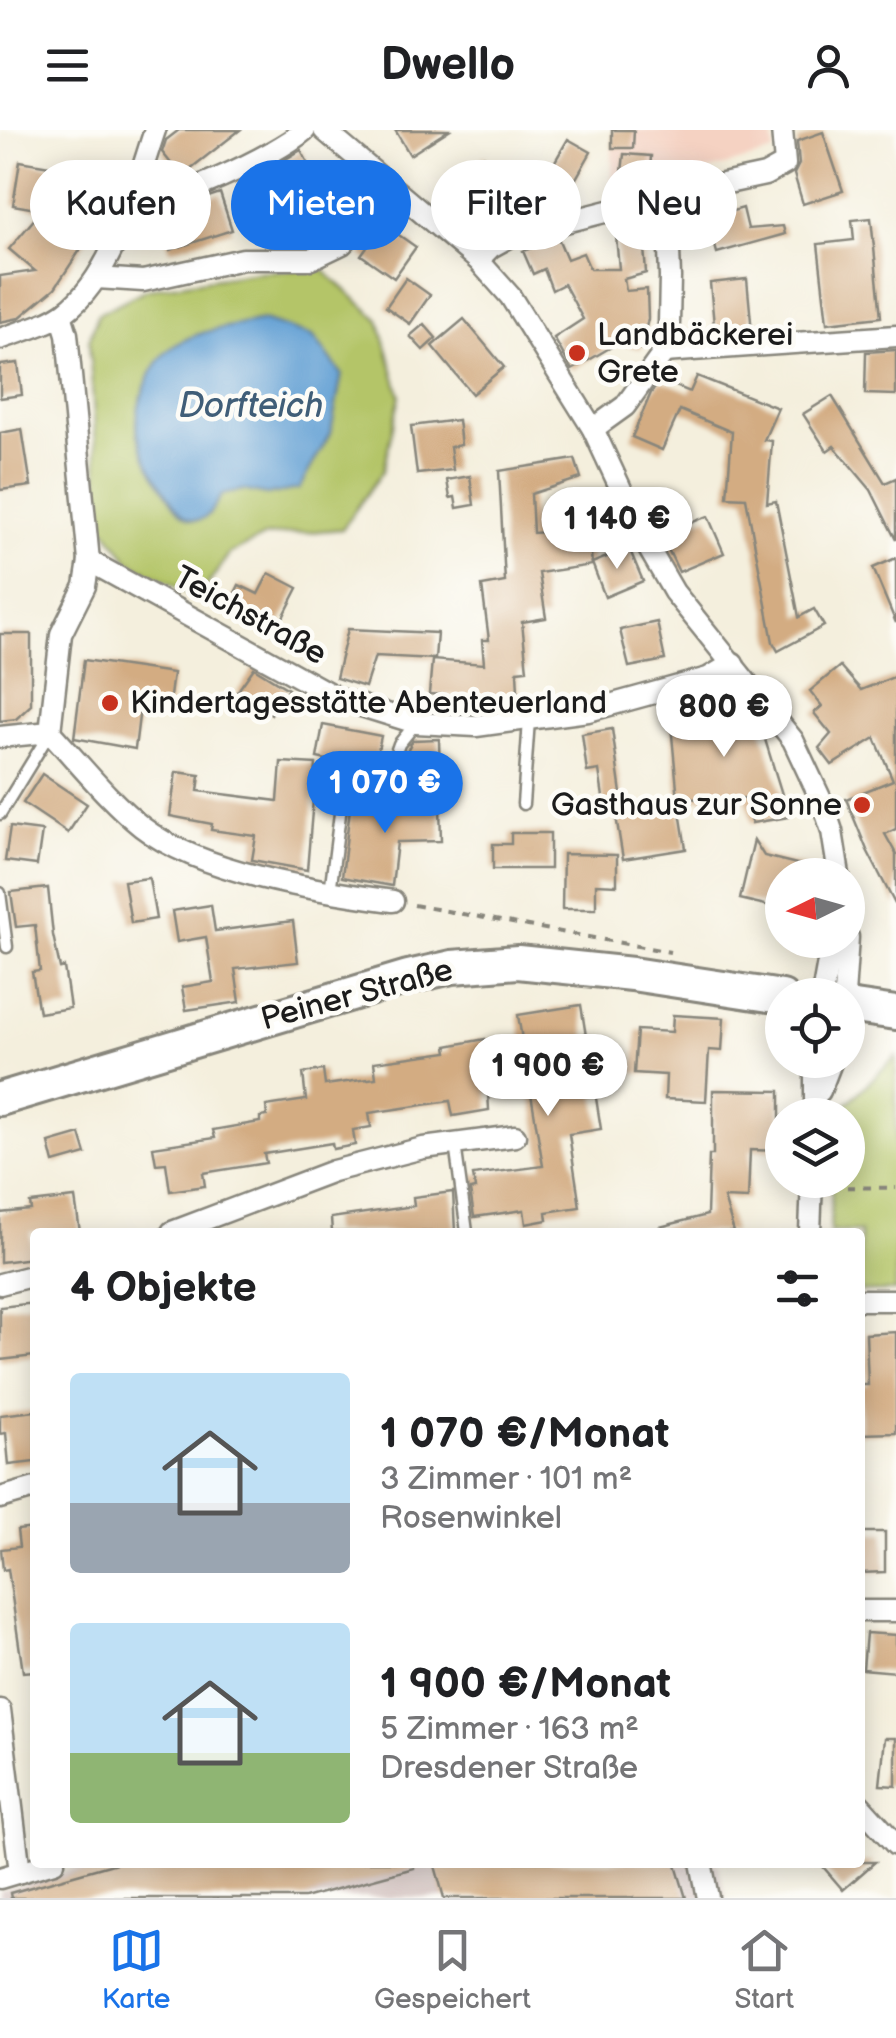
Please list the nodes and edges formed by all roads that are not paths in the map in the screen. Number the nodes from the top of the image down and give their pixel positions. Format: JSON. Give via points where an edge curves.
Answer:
{"nodes":[{"id":1,"x":155,"y":130,"type":"edge"},
{"id":2,"x":305,"y":130,"type":"edge"},
{"id":3,"x":324,"y":130,"type":"edge"},
{"id":4,"x":360,"y":130,"type":"edge"},
{"id":5,"x":782,"y":130,"type":"edge"},
{"id":6,"x":343,"y":146,"type":"junction"},
{"id":7,"x":145,"y":160,"type":"edge"},
{"id":8,"x":359,"y":160,"type":"edge"},
{"id":9,"x":211,"y":179,"type":"edge"},
{"id":10,"x":737,"y":182,"type":"edge"},
{"id":11,"x":411,"y":205,"type":"edge"},
{"id":12,"x":601,"y":213,"type":"edge"},
{"id":13,"x":109,"y":250,"type":"edge"},
{"id":14,"x":330,"y":250,"type":"edge"},
{"id":15,"x":669,"y":250,"type":"edge"},
{"id":16,"x":478,"y":260,"type":"junction"},
{"id":17,"x":97,"y":278,"type":"junction"},
{"id":18,"x":62,"y":315,"type":"junction"},
{"id":19,"x":896,"y":336,"type":"edge"},
{"id":20,"x":0,"y":339,"type":"edge"},
{"id":21,"x":664,"y":352,"type":"junction"},
{"id":22,"x":593,"y":429,"type":"junction"},
{"id":23,"x":89,"y":561,"type":"junction"},
{"id":24,"x":734,"y":663,"type":"junction"},
{"id":25,"x":529,"y":720,"type":"junction"},
{"id":26,"x":416,"y":723,"type":"junction"},
{"id":27,"x":50,"y":732,"type":"junction"},
{"id":28,"x":0,"y":737,"type":"edge"},
{"id":29,"x":523,"y":804,"type":"dead end"},
{"id":30,"x":0,"y":814,"type":"edge"},
{"id":31,"x":836,"y":858,"type":"edge"},
{"id":32,"x":0,"y":893,"type":"edge"},
{"id":33,"x":330,"y":893,"type":"junction"},
{"id":34,"x":393,"y":901,"type":"road end"},
{"id":35,"x":7,"y":947,"type":"dead end"},
{"id":36,"x":765,"y":994,"type":"edge"},
{"id":37,"x":865,"y":1008,"type":"edge"},
{"id":38,"x":896,"y":1013,"type":"edge"},
{"id":39,"x":0,"y":1099,"type":"edge"},
{"id":40,"x":515,"y":1136,"type":"dead end"},
{"id":41,"x":455,"y":1144,"type":"junction"},
{"id":42,"x":811,"y":1198,"type":"edge"},
{"id":43,"x":183,"y":1228,"type":"edge"},
{"id":44,"x":466,"y":1228,"type":"edge"},
{"id":45,"x":810,"y":1228,"type":"edge"},
{"id":46,"x":30,"y":1276,"type":"edge"},
{"id":47,"x":0,"y":1284,"type":"edge"},
{"id":48,"x":865,"y":1300,"type":"edge"},
{"id":49,"x":896,"y":1300,"type":"edge"},
{"id":50,"x":30,"y":1489,"type":"edge"},
{"id":51,"x":0,"y":1498,"type":"edge"},
{"id":52,"x":865,"y":1610,"type":"edge"},
{"id":53,"x":896,"y":1611,"type":"edge"},
{"id":54,"x":0,"y":1710,"type":"edge"},
{"id":55,"x":865,"y":1811,"type":"edge"},
{"id":56,"x":896,"y":1845,"type":"edge"},
{"id":57,"x":703,"y":1868,"type":"edge"},
{"id":58,"x":10,"y":1875,"type":"edge"},
{"id":59,"x":708,"y":1898,"type":"edge"}],
"edges":[{"from":1,"to":7,"type":"street"},
{"from":2,"to":9,"type":"street"},
{"from":3,"to":6,"type":"street"},
{"from":4,"to":6,"type":"street"},
{"from":5,"to":10,"type":"street","via":[[784,164]]},
{"from":6,"to":8,"type":"street"},
{"from":11,"to":16,"type":"street"},
{"from":12,"to":16,"type":"street","via":[[510,236]]},
{"from":13,"to":17,"type":"street"},
{"from":14,"to":17,"type":"street","via":[[311,259],[243,259],[143,282]]},
{"from":15,"to":21,"type":"street"},
{"from":16,"to":22,"type":"street","via":[[510,296]]},
{"from":17,"to":18,"type":"street"},
{"from":18,"to":20,"type":"street"},
{"from":18,"to":23,"type":"street"},
{"from":19,"to":21,"type":"street"},
{"from":21,"to":22,"type":"street","via":[[626,406]]},
{"from":22,"to":24,"type":"street","via":[[674,592]]},
{"from":23,"to":26,"type":"street","name":"Teichstraße","via":[[339,699]]},
{"from":23,"to":27,"type":"street","via":[[85,586],[61,634]]},
{"from":24,"to":25,"type":"street","name":"Teichstraße","via":[[708,678],[622,704]]},
{"from":24,"to":31,"type":"street","via":[[793,740],[823,804]]},
{"from":25,"to":26,"type":"street","name":"Teichstraße"},
{"from":25,"to":29,"type":"lane"},
{"from":26,"to":33,"type":"lane","via":[[399,744],[388,775],[342,798]]},
{"from":27,"to":28,"type":"street"},
{"from":27,"to":30,"type":"lane"},
{"from":27,"to":33,"type":"street","via":[[114,802],[175,848]]},
{"from":32,"to":35,"type":"lane"},
{"from":33,"to":34,"type":"street"},
{"from":36,"to":39,"type":"main road","name":"Peiner Straße","via":[[518,962],[452,968]]},
{"from":37,"to":38,"type":"main road"},
{"from":40,"to":41,"type":"street"},
{"from":41,"to":43,"type":"street","via":[[334,1171]]},
{"from":41,"to":44,"type":"lane"},
{"from":42,"to":45,"type":"street"},
{"from":46,"to":47,"type":"street"},
{"from":48,"to":49,"type":"street"},
{"from":50,"to":51,"type":"street"},
{"from":52,"to":53,"type":"street"},
{"from":54,"to":58,"type":"street"},
{"from":55,"to":56,"type":"street"},
{"from":57,"to":59,"type":"street"}]}
